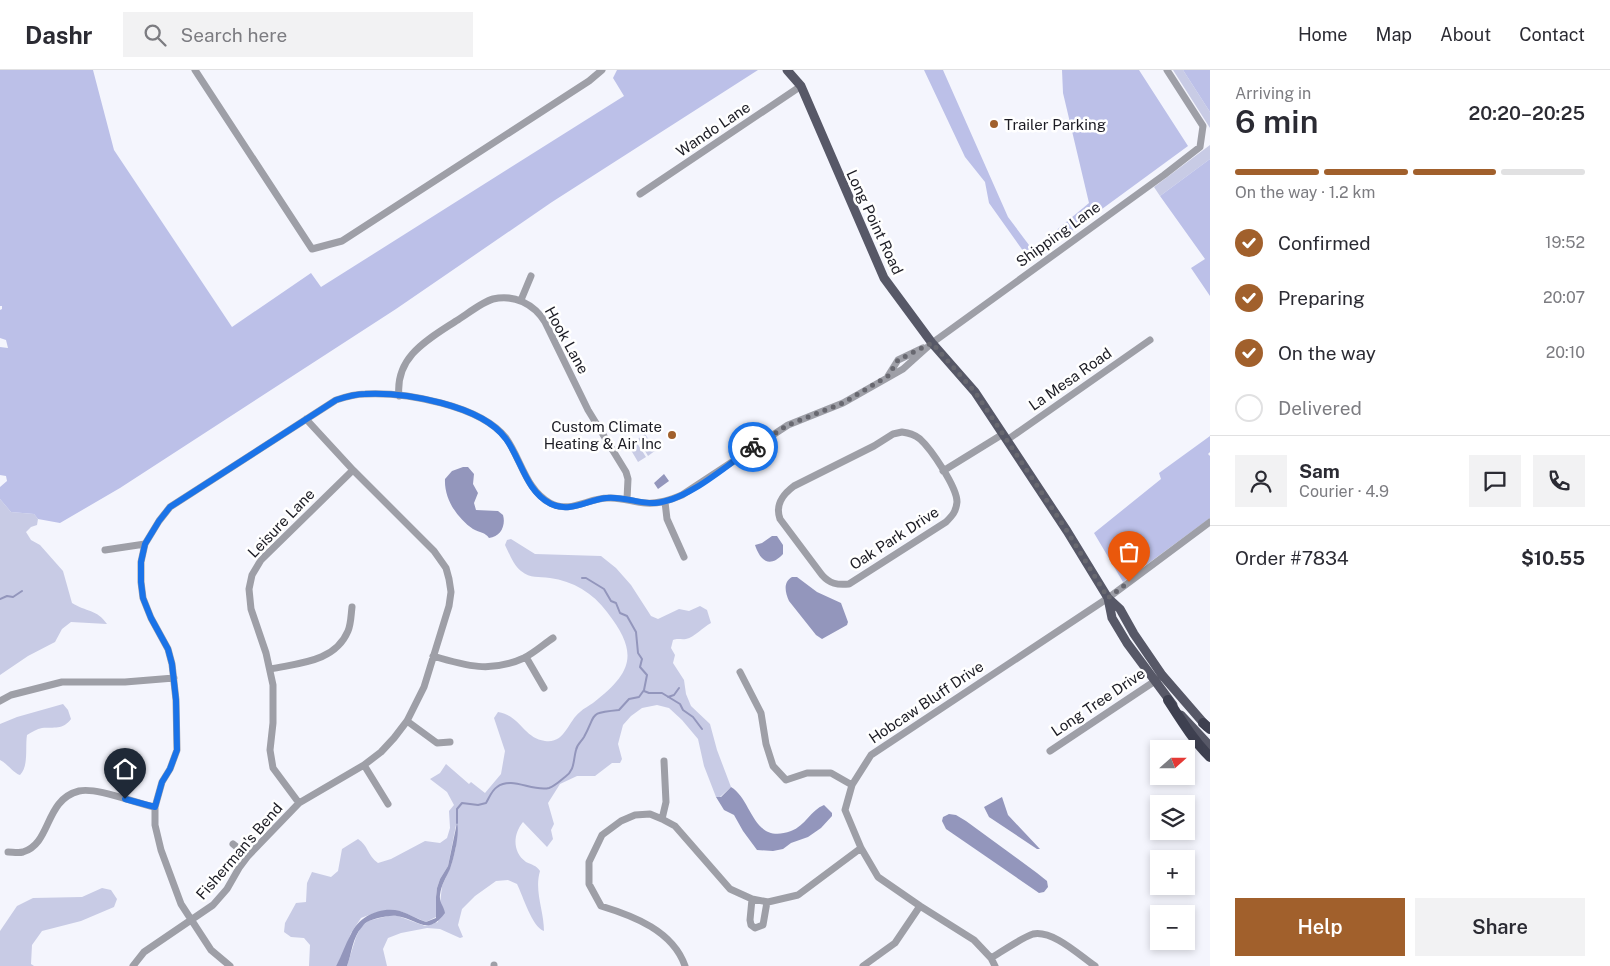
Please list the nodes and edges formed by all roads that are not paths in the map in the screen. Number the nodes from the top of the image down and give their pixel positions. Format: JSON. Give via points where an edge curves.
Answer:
{"nodes":[{"id":1,"x":194,"y":70,"type":"edge"},
{"id":2,"x":602,"y":70,"type":"edge"},
{"id":3,"x":787,"y":70,"type":"edge"},
{"id":4,"x":1167,"y":70,"type":"edge"},
{"id":5,"x":800,"y":86,"type":"junction"},
{"id":6,"x":640,"y":194,"type":"dead end"},
{"id":7,"x":531,"y":276,"type":"dead end"},
{"id":8,"x":522,"y":300,"type":"junction"},
{"id":9,"x":1150,"y":340,"type":"dead end"},
{"id":10,"x":932,"y":343,"type":"junction"},
{"id":11,"x":399,"y":396,"type":"junction"},
{"id":12,"x":306,"y":419,"type":"junction"},
{"id":13,"x":1005,"y":437,"type":"junction"},
{"id":14,"x":353,"y":470,"type":"junction"},
{"id":15,"x":943,"y":471,"type":"junction"},
{"id":16,"x":627,"y":499,"type":"junction"},
{"id":17,"x":665,"y":502,"type":"junction"},
{"id":18,"x":1210,"y":522,"type":"edge"},
{"id":19,"x":145,"y":544,"type":"junction"},
{"id":20,"x":105,"y":550,"type":"dead end"},
{"id":21,"x":684,"y":557,"type":"dead end"},
{"id":22,"x":1108,"y":598,"type":"junction"},
{"id":23,"x":352,"y":608,"type":"dead end"},
{"id":24,"x":553,"y":638,"type":"dead end"},
{"id":25,"x":433,"y":656,"type":"junction"},
{"id":26,"x":526,"y":657,"type":"junction"},
{"id":27,"x":271,"y":669,"type":"junction"},
{"id":28,"x":740,"y":672,"type":"dead end"},
{"id":29,"x":1162,"y":676,"type":"junction"},
{"id":30,"x":174,"y":678,"type":"junction"},
{"id":31,"x":1154,"y":681,"type":"junction"},
{"id":32,"x":544,"y":688,"type":"dead end"},
{"id":33,"x":1168,"y":700,"type":"junction"},
{"id":34,"x":0,"y":701,"type":"edge"},
{"id":35,"x":407,"y":721,"type":"junction"},
{"id":36,"x":1208,"y":727,"type":"edge"},
{"id":37,"x":450,"y":742,"type":"dead end"},
{"id":38,"x":1210,"y":746,"type":"edge"},
{"id":39,"x":1050,"y":751,"type":"dead end"},
{"id":40,"x":1210,"y":757,"type":"edge"},
{"id":41,"x":664,"y":761,"type":"dead end"},
{"id":42,"x":364,"y":765,"type":"junction"},
{"id":43,"x":852,"y":785,"type":"junction"},
{"id":44,"x":299,"y":803,"type":"junction"},
{"id":45,"x":388,"y":804,"type":"dead end"},
{"id":46,"x":155,"y":807,"type":"junction"},
{"id":47,"x":662,"y":819,"type":"junction"},
{"id":48,"x":233,"y":844,"type":"dead end"},
{"id":49,"x":861,"y":848,"type":"junction"},
{"id":50,"x":8,"y":852,"type":"dead end"},
{"id":51,"x":248,"y":856,"type":"junction"},
{"id":52,"x":752,"y":899,"type":"junction"},
{"id":53,"x":767,"y":902,"type":"junction"},
{"id":54,"x":920,"y":906,"type":"junction"},
{"id":55,"x":191,"y":920,"type":"junction"},
{"id":56,"x":992,"y":958,"type":"junction"},
{"id":57,"x":133,"y":966,"type":"edge"},
{"id":58,"x":230,"y":966,"type":"edge"},
{"id":59,"x":685,"y":966,"type":"edge"},
{"id":60,"x":863,"y":966,"type":"edge"},
{"id":61,"x":995,"y":966,"type":"edge"},
{"id":62,"x":1094,"y":966,"type":"edge"}],
"edges":[{"from":1,"to":2,"type":"street","via":[[312,249],[342,241]]},
{"from":3,"to":5,"type":"main road","name":"Long Point Road"},
{"from":4,"to":10,"type":"street","name":"Shipping Lane","via":[[1203,126],[1200,147]]},
{"from":5,"to":6,"type":"street","name":"Wando Lane"},
{"from":5,"to":10,"type":"main road","name":"Long Point Road","via":[[880,272]]},
{"from":7,"to":8,"type":"street"},
{"from":8,"to":11,"type":"street","via":[[489,300],[424,343],[405,365],[398,386]]},
{"from":8,"to":16,"type":"street","name":"Hook Lane","via":[[532,306],[545,322],[588,410],[626,472]]},
{"from":9,"to":13,"type":"street","name":"La Mesa Road"},
{"from":10,"to":13,"type":"main road","name":"Long Point Road","via":[[975,392]]},
{"from":10,"to":17,"type":"street","name":"Shipping Lane","via":[[898,360],[888,376],[843,403],[788,425],[698,486]]},
{"from":11,"to":12,"type":"street","via":[[349,396],[336,400]]},
{"from":11,"to":16,"type":"street","via":[[454,406],[492,425],[505,437],[532,487],[551,504],[566,507],[608,498]]},
{"from":12,"to":14,"type":"street","name":"Fisherman's Bend"},
{"from":12,"to":19,"type":"street","via":[[170,507]]},
{"from":13,"to":15,"type":"street","name":"La Mesa Road"},
{"from":13,"to":22,"type":"main road","name":"Long Point Road"},
{"from":14,"to":25,"type":"street","name":"Fisherman's Bend","via":[[434,551],[446,568],[451,592],[449,606]]},
{"from":14,"to":27,"type":"street","name":"Leisure Lane","via":[[261,560],[252,575],[249,589],[251,609]]},
{"from":15,"to":15,"type":"street","name":"Oak Park Drive","via":[[954,489],[957,501],[954,514],[849,584],[829,583],[779,516],[780,500],[794,486],[893,434],[911,433],[919,438]]},
{"from":16,"to":17,"type":"street","via":[[645,503]]},
{"from":17,"to":21,"type":"street","via":[[667,519]]},
{"from":18,"to":22,"type":"street","name":"Hobcaw Bluff Drive"},
{"from":19,"to":20,"type":"street"},
{"from":19,"to":30,"type":"street","via":[[141,562],[143,598],[168,649]]},
{"from":22,"to":29,"type":"main road","name":"Long Point Road","via":[[1120,609]]},
{"from":22,"to":31,"type":"main road","name":"Long Point Road","via":[[1112,618]]},
{"from":22,"to":43,"type":"street","name":"Hobcaw Bluff Drive","via":[[871,755]]},
{"from":23,"to":27,"type":"street","via":[[348,629],[341,643],[331,652],[312,661]]},
{"from":24,"to":26,"type":"street"},
{"from":25,"to":26,"type":"street","via":[[469,667],[488,668]]},
{"from":25,"to":35,"type":"street","name":"Fisherman's Bend","via":[[424,687]]},
{"from":26,"to":32,"type":"street"},
{"from":27,"to":44,"type":"street","name":"Leisure Lane","via":[[273,724],[270,750],[273,768]]},
{"from":28,"to":43,"type":"street","via":[[761,713],[773,766],[786,780],[807,773],[831,773]]},
{"from":29,"to":31,"type":"street","name":"Long Tree Drive"},
{"from":29,"to":36,"type":"main road","name":"Long Point Road"},
{"from":30,"to":34,"type":"street","via":[[62,682],[12,694]]},
{"from":30,"to":46,"type":"street","via":[[177,750]]},
{"from":31,"to":33,"type":"main road","name":"Long Point Road"},
{"from":31,"to":39,"type":"street","name":"Long Tree Drive"},
{"from":33,"to":38,"type":"main road","name":"Long Point Road"},
{"from":33,"to":40,"type":"highway"},
{"from":35,"to":37,"type":"street","via":[[437,743]]},
{"from":35,"to":42,"type":"street","name":"Fisherman's Bend","via":[[382,752]]},
{"from":41,"to":47,"type":"street","via":[[666,802]]},
{"from":42,"to":44,"type":"street","name":"Fisherman's Bend"},
{"from":42,"to":45,"type":"street"},
{"from":43,"to":49,"type":"street","name":"Hobcaw Bluff Drive","via":[[845,810]]},
{"from":44,"to":51,"type":"street","name":"Fisherman's Bend"},
{"from":46,"to":50,"type":"street","via":[[80,791],[59,801],[37,844],[23,852]]},
{"from":46,"to":55,"type":"street","via":[[155,826],[161,850],[181,904]]},
{"from":47,"to":52,"type":"street","via":[[676,826],[730,889]]},
{"from":47,"to":59,"type":"street","via":[[650,814],[635,815],[602,835],[589,862],[589,884],[601,906],[650,926],[674,944]]},
{"from":48,"to":51,"type":"street"},
{"from":49,"to":53,"type":"street","via":[[798,895]]},
{"from":49,"to":54,"type":"street","name":"Hobcaw Bluff Drive","via":[[878,877]]},
{"from":51,"to":55,"type":"street","name":"Fisherman's Bend","via":[[213,905]]},
{"from":52,"to":53,"type":"street"},
{"from":52,"to":53,"type":"street","via":[[750,920],[755,928],[762,925]]},
{"from":54,"to":56,"type":"street","name":"Hobcaw Bluff Drive","via":[[974,940]]},
{"from":54,"to":60,"type":"street","via":[[895,943]]},
{"from":55,"to":57,"type":"street","name":"Fisherman's Bend","via":[[144,952]]},
{"from":55,"to":58,"type":"street","via":[[212,950]]},
{"from":56,"to":61,"type":"street","name":"Hobcaw Bluff Drive"},
{"from":56,"to":62,"type":"street","via":[[1031,934],[1043,934],[1055,938]]}]}
